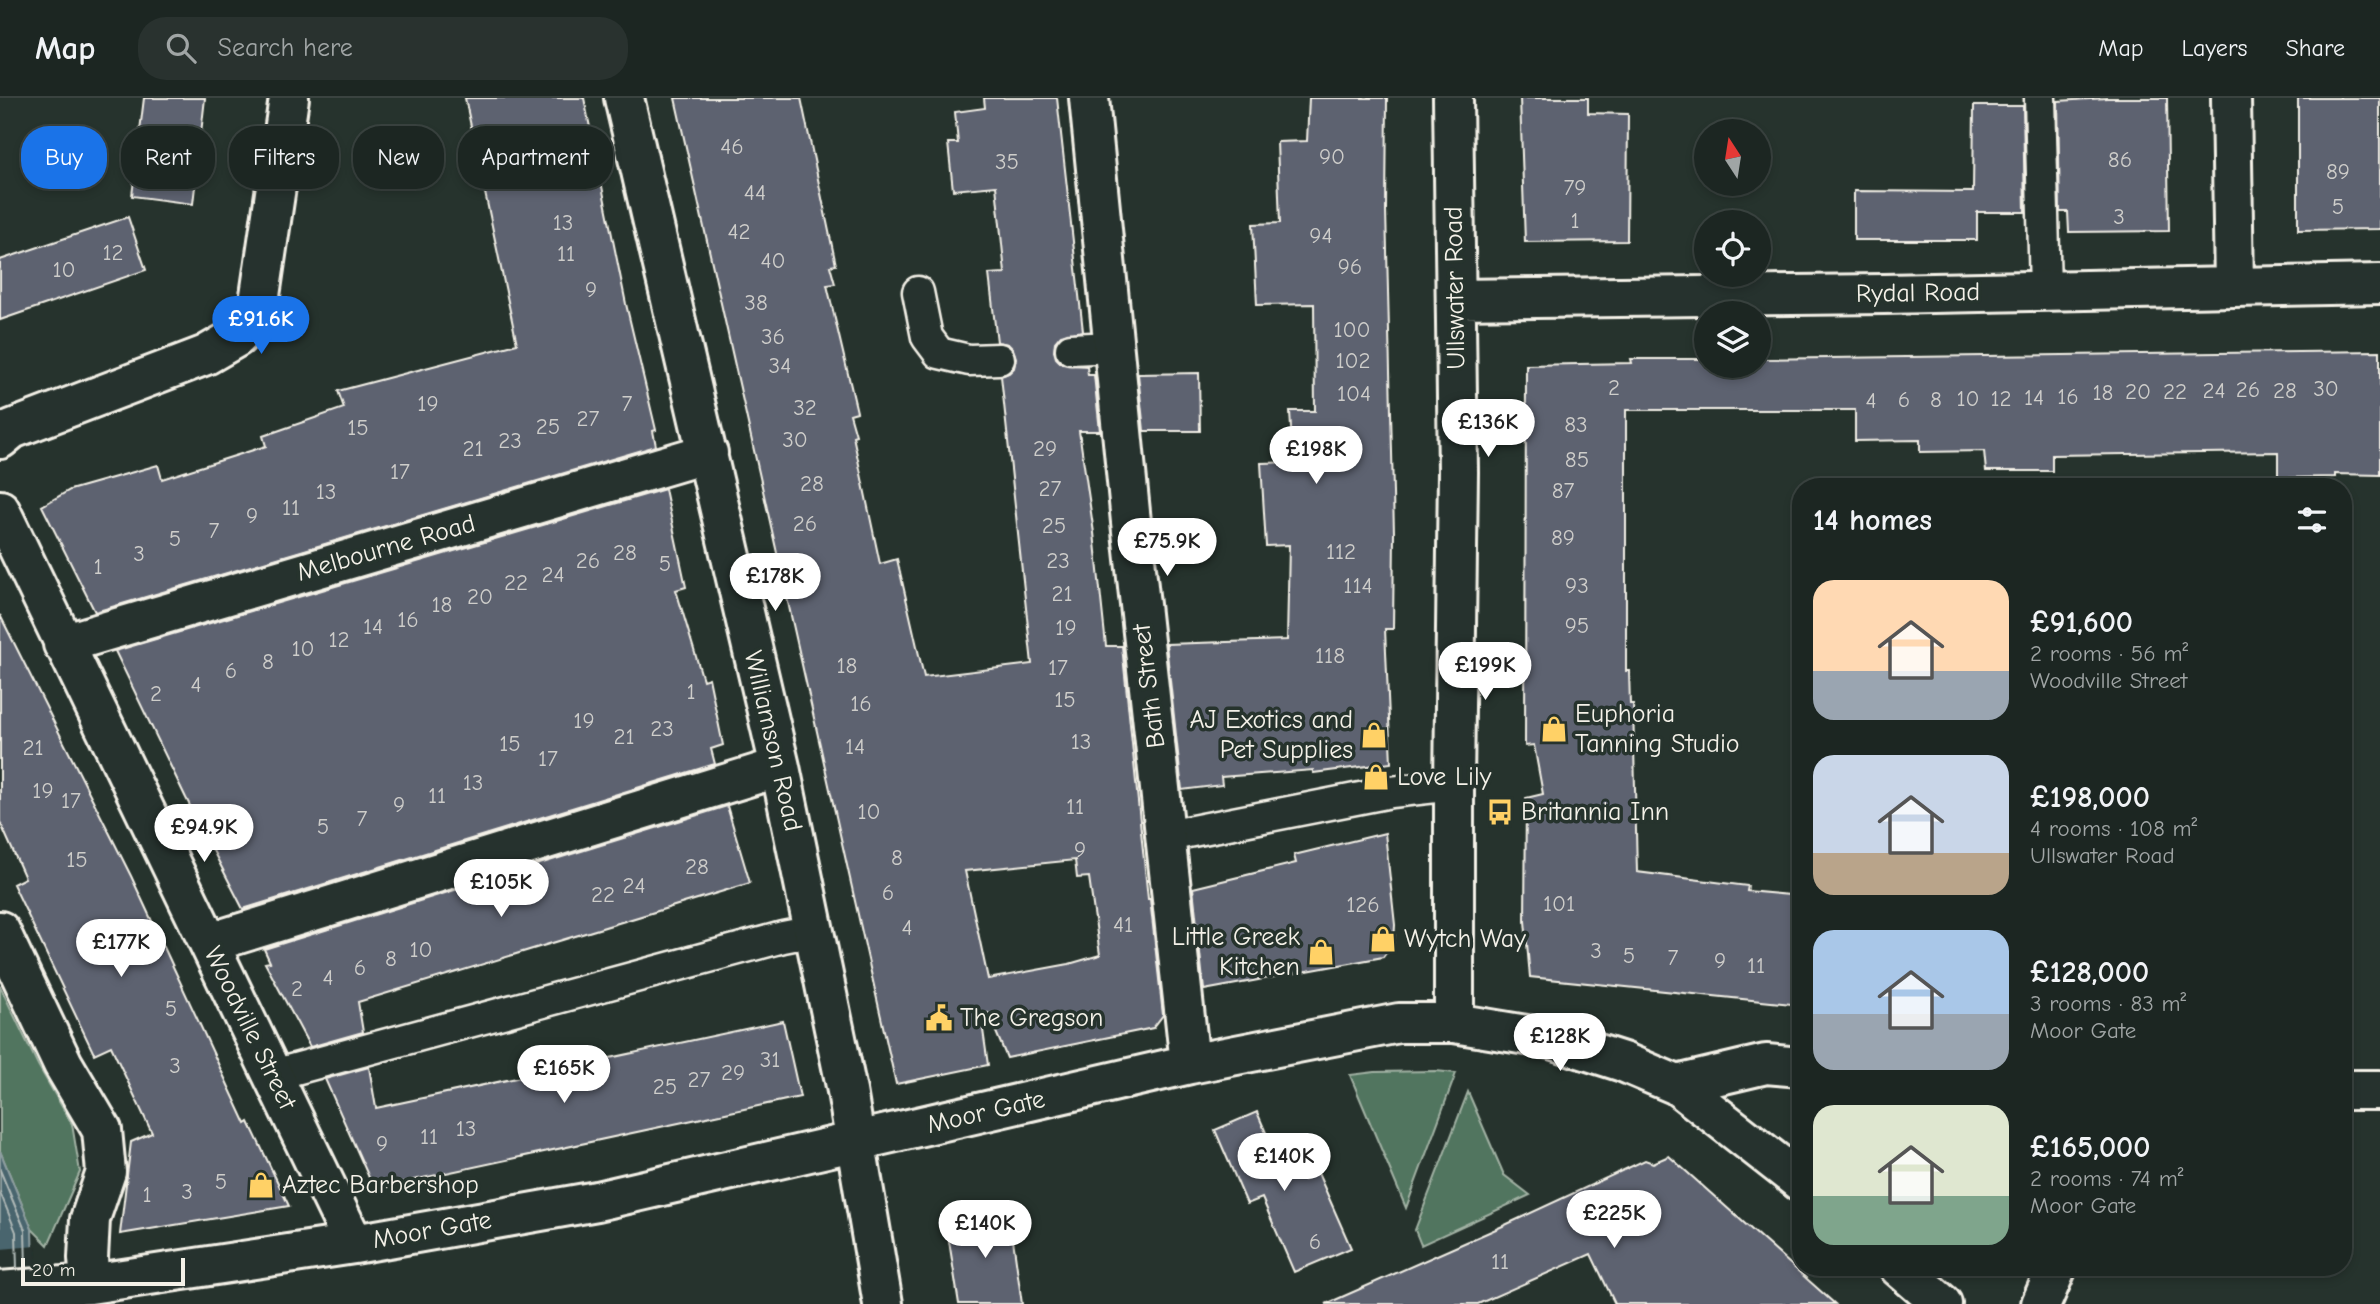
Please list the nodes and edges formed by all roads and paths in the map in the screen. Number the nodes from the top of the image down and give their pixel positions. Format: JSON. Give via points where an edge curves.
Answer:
{"nodes":[{"id":1,"x":289,"y":98,"type":"edge"},
{"id":2,"x":624,"y":98,"type":"edge"},
{"id":3,"x":1089,"y":98,"type":"edge"},
{"id":4,"x":1453,"y":98,"type":"edge"},
{"id":5,"x":2040,"y":98,"type":"edge"},
{"id":6,"x":2231,"y":98,"type":"edge"},
{"id":7,"x":2380,"y":284,"type":"edge"},
{"id":8,"x":2234,"y":286,"type":"junction"},
{"id":9,"x":2045,"y":290,"type":"junction"},
{"id":10,"x":918,"y":292,"type":"dead end"},
{"id":11,"x":1456,"y":299,"type":"junction"},
{"id":12,"x":1113,"y":347,"type":"junction"},
{"id":13,"x":1071,"y":349,"type":"dead end"},
{"id":14,"x":999,"y":359,"type":"dead end"},
{"id":15,"x":0,"y":439,"type":"edge"},
{"id":16,"x":708,"y":453,"type":"junction"},
{"id":17,"x":0,"y":510,"type":"edge"},
{"id":18,"x":64,"y":644,"type":"junction"},
{"id":19,"x":780,"y":767,"type":"junction"},
{"id":20,"x":1454,"y":785,"type":"junction"},
{"id":21,"x":1167,"y":836,"type":"junction"},
{"id":22,"x":0,"y":931,"type":"edge"},
{"id":23,"x":814,"y":931,"type":"junction"},
{"id":24,"x":209,"y":943,"type":"junction"},
{"id":25,"x":1454,"y":1023,"type":"junction"},
{"id":26,"x":1190,"y":1064,"type":"junction"},
{"id":27,"x":1792,"y":1066,"type":"edge"},
{"id":28,"x":273,"y":1075,"type":"junction"},
{"id":29,"x":1677,"y":1084,"type":"junction"},
{"id":30,"x":2352,"y":1090,"type":"edge"},
{"id":31,"x":2380,"y":1090,"type":"edge"},
{"id":32,"x":856,"y":1142,"type":"junction"},
{"id":33,"x":1792,"y":1175,"type":"edge"},
{"id":34,"x":354,"y":1244,"type":"junction"},
{"id":35,"x":1909,"y":1276,"type":"edge"},
{"id":36,"x":2053,"y":1276,"type":"edge"},
{"id":37,"x":90,"y":1284,"type":"junction"},
{"id":38,"x":132,"y":1290,"type":"edge"},
{"id":39,"x":0,"y":1291,"type":"edge"},
{"id":40,"x":883,"y":1304,"type":"edge"},
{"id":41,"x":1942,"y":1304,"type":"edge"},
{"id":42,"x":2041,"y":1304,"type":"edge"}],
"edges":[{"from":1,"to":15,"type":"street","via":[[257,316],[237,337],[206,355],[12,429]]},
{"from":2,"to":16,"type":"street","name":"Williamson Road"},
{"from":3,"to":12,"type":"street","name":"Bath Street"},
{"from":4,"to":11,"type":"street","name":"Ullswater Road"},
{"from":5,"to":9,"type":"lane"},
{"from":6,"to":8,"type":"street"},
{"from":7,"to":8,"type":"street","name":"Rydal Road"},
{"from":8,"to":9,"type":"street","name":"Rydal Road"},
{"from":9,"to":11,"type":"street","name":"Rydal Road"},
{"from":10,"to":14,"type":"lane","via":[[927,337],[939,353],[969,360]]},
{"from":11,"to":20,"type":"street","name":"Ullswater Road"},
{"from":12,"to":13,"type":"lane"},
{"from":12,"to":21,"type":"street","name":"Bath Street"},
{"from":16,"to":18,"type":"street","name":"Melbourne Road"},
{"from":16,"to":19,"type":"street","name":"Williamson Road"},
{"from":17,"to":18,"type":"street","name":"Woodville Street"},
{"from":18,"to":24,"type":"street","name":"Woodville Street"},
{"from":19,"to":23,"type":"street","name":"Williamson Road"},
{"from":19,"to":24,"type":"street"},
{"from":20,"to":21,"type":"lane","via":[[1391,792]]},
{"from":20,"to":25,"type":"street","name":"Ullswater Road"},
{"from":21,"to":26,"type":"street","name":"Bath Street"},
{"from":22,"to":37,"type":"street","via":[[63,1064],[102,1130],[106,1172],[90,1219]]},
{"from":23,"to":28,"type":"lane"},
{"from":23,"to":32,"type":"street","name":"Williamson Road"},
{"from":24,"to":28,"type":"street","name":"Woodville Street"},
{"from":25,"to":26,"type":"street","name":"Moor Gate","via":[[1399,1023]]},
{"from":25,"to":29,"type":"street","name":"Moor Gate","via":[[1551,1039]]},
{"from":26,"to":32,"type":"street","name":"Moor Gate"},
{"from":27,"to":29,"type":"street","via":[[1766,1064]]},
{"from":28,"to":34,"type":"street","name":"Woodville Street"},
{"from":29,"to":33,"type":"street","name":"Moor Gate"},
{"from":30,"to":31,"type":"street"},
{"from":32,"to":34,"type":"street","name":"Moor Gate","via":[[597,1200]]},
{"from":32,"to":40,"type":"street","name":"Williamson Road"},
{"from":34,"to":38,"type":"street","name":"Moor Gate"},
{"from":35,"to":41,"type":"street"},
{"from":36,"to":42,"type":"street"},
{"from":37,"to":38,"type":"street","name":"Moor Gate"},
{"from":37,"to":39,"type":"street","name":"Moor Gate"}]}
